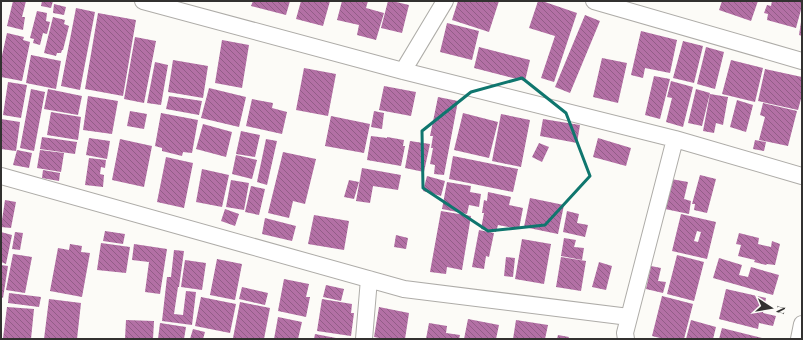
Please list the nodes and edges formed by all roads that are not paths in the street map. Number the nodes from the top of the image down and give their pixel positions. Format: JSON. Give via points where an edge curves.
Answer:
{"nodes":[{"id":1,"x":143,"y":1,"type":"edge"},
{"id":2,"x":445,"y":1,"type":"edge"},
{"id":3,"x":594,"y":1,"type":"edge"},
{"id":4,"x":802,"y":61,"type":"edge"},
{"id":5,"x":403,"y":71,"type":"junction"},
{"id":6,"x":675,"y":139,"type":"junction"},
{"id":7,"x":1,"y":176,"type":"edge"},
{"id":8,"x":802,"y":176,"type":"edge"},
{"id":9,"x":369,"y":279,"type":"junction"},
{"id":10,"x":629,"y":317,"type":"junction"},
{"id":11,"x":802,"y":324,"type":"edge"},
{"id":12,"x":364,"y":339,"type":"edge"},
{"id":13,"x":626,"y":339,"type":"edge"},
{"id":14,"x":799,"y":339,"type":"edge"}],
"edges":[{"from":1,"to":5,"type":"street"},
{"from":2,"to":5,"type":"street"},
{"from":3,"to":4,"type":"street"},
{"from":5,"to":6,"type":"street"},
{"from":6,"to":8,"type":"street"},
{"from":6,"to":10,"type":"street"},
{"from":7,"to":9,"type":"street"},
{"from":9,"to":10,"type":"street","via":[[404,289]]},
{"from":9,"to":12,"type":"street"},
{"from":10,"to":13,"type":"street"},
{"from":11,"to":14,"type":"street"}]}
